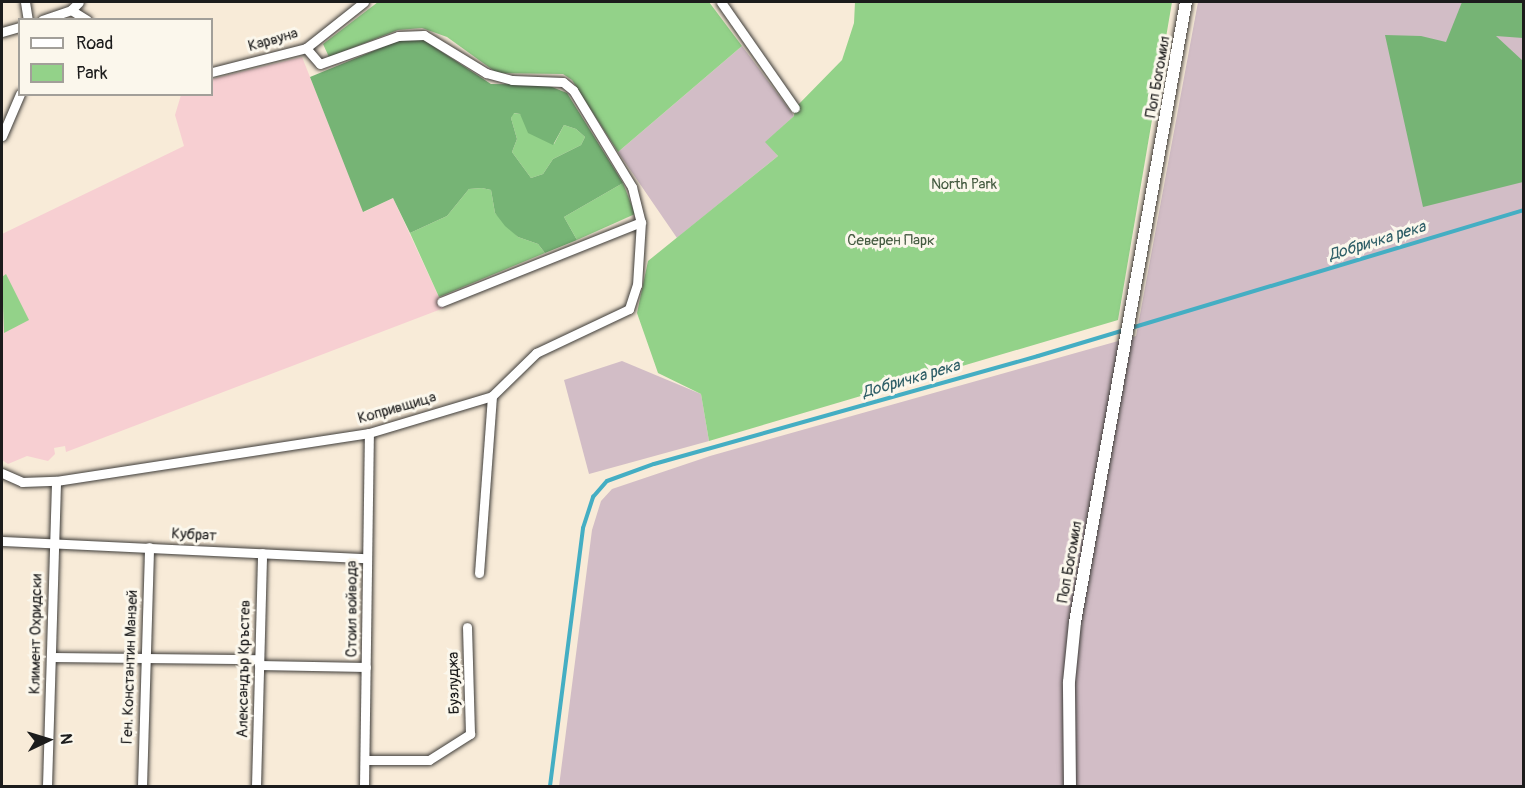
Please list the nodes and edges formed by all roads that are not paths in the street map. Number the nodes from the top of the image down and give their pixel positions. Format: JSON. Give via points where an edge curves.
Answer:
{"nodes":[{"id":1,"x":25,"y":2,"type":"edge"},
{"id":2,"x":79,"y":2,"type":"edge"},
{"id":3,"x":364,"y":2,"type":"edge"},
{"id":4,"x":721,"y":2,"type":"edge"},
{"id":5,"x":1186,"y":2,"type":"edge"},
{"id":6,"x":71,"y":10,"type":"junction"},
{"id":7,"x":28,"y":18,"type":"edge"},
{"id":8,"x":48,"y":18,"type":"edge"},
{"id":9,"x":84,"y":18,"type":"edge"},
{"id":10,"x":18,"y":28,"type":"edge"},
{"id":11,"x":2,"y":32,"type":"edge"},
{"id":12,"x":306,"y":48,"type":"junction"},
{"id":13,"x":213,"y":72,"type":"edge"},
{"id":14,"x":19,"y":96,"type":"edge"},
{"id":15,"x":795,"y":108,"type":"dead end"},
{"id":16,"x":2,"y":136,"type":"edge"},
{"id":17,"x":641,"y":222,"type":"junction"},
{"id":18,"x":441,"y":302,"type":"dead end"},
{"id":19,"x":492,"y":396,"type":"junction"},
{"id":20,"x":369,"y":433,"type":"junction"},
{"id":21,"x":2,"y":473,"type":"edge"},
{"id":22,"x":56,"y":481,"type":"junction"},
{"id":23,"x":2,"y":541,"type":"edge"},
{"id":24,"x":53,"y":543,"type":"junction"},
{"id":25,"x":148,"y":548,"type":"junction"},
{"id":26,"x":262,"y":553,"type":"junction"},
{"id":27,"x":367,"y":558,"type":"junction"},
{"id":28,"x":479,"y":573,"type":"dead end"},
{"id":29,"x":467,"y":627,"type":"dead end"},
{"id":30,"x":51,"y":657,"type":"junction"},
{"id":31,"x":146,"y":659,"type":"junction"},
{"id":32,"x":259,"y":662,"type":"junction"},
{"id":33,"x":366,"y":667,"type":"junction"},
{"id":34,"x":365,"y":760,"type":"junction"},
{"id":35,"x":47,"y":786,"type":"edge"},
{"id":36,"x":142,"y":786,"type":"edge"},
{"id":37,"x":256,"y":786,"type":"edge"},
{"id":38,"x":364,"y":786,"type":"edge"},
{"id":39,"x":1070,"y":786,"type":"edge"}],
"edges":[{"from":1,"to":7,"type":"street"},
{"from":2,"to":6,"type":"street"},
{"from":3,"to":12,"type":"street","name":"Карвуна"},
{"from":4,"to":15,"type":"street"},
{"from":5,"to":39,"type":"street","name":"Поп Богомил","via":[[1075,622],[1069,682]]},
{"from":6,"to":8,"type":"street"},
{"from":6,"to":9,"type":"street"},
{"from":10,"to":11,"type":"street"},
{"from":12,"to":13,"type":"street","name":"Карвуна"},
{"from":12,"to":17,"type":"street","name":"Копривщица","via":[[320,64],[398,36],[424,35],[486,73],[512,80],[563,82],[573,90],[632,187]]},
{"from":14,"to":16,"type":"street"},
{"from":17,"to":18,"type":"street"},
{"from":17,"to":19,"type":"street","name":"Копривщица","via":[[637,285],[629,309],[536,352]]},
{"from":19,"to":20,"type":"street","name":"Копривщица"},
{"from":19,"to":28,"type":"street"},
{"from":20,"to":22,"type":"street","name":"Копривщица"},
{"from":20,"to":27,"type":"street","name":"Стоил войвода"},
{"from":21,"to":22,"type":"street","name":"Копривщица","via":[[22,482]]},
{"from":22,"to":24,"type":"street","name":"Климент Охридски"},
{"from":23,"to":24,"type":"street","name":"Кубрат"},
{"from":24,"to":25,"type":"street","name":"Кубрат"},
{"from":24,"to":30,"type":"street","name":"Климент Охридски"},
{"from":25,"to":26,"type":"street","name":"Кубрат"},
{"from":25,"to":31,"type":"street","name":"Ген. Константин Манзей"},
{"from":26,"to":27,"type":"street","name":"Кубрат"},
{"from":26,"to":32,"type":"street","name":"Александър Кръстев"},
{"from":27,"to":33,"type":"street","name":"Стоил войвода"},
{"from":29,"to":34,"type":"street","name":"Бузлуджа","via":[[470,734],[429,760]]},
{"from":30,"to":31,"type":"street"},
{"from":30,"to":35,"type":"street","name":"Климент Охридски"},
{"from":31,"to":32,"type":"street"},
{"from":31,"to":36,"type":"street","name":"Ген. Константин Манзей"},
{"from":32,"to":33,"type":"street"},
{"from":32,"to":37,"type":"street","name":"Александър Кръстев"},
{"from":33,"to":34,"type":"street","name":"Стоил войвода"},
{"from":34,"to":38,"type":"street","name":"Стоил войвода"}]}
